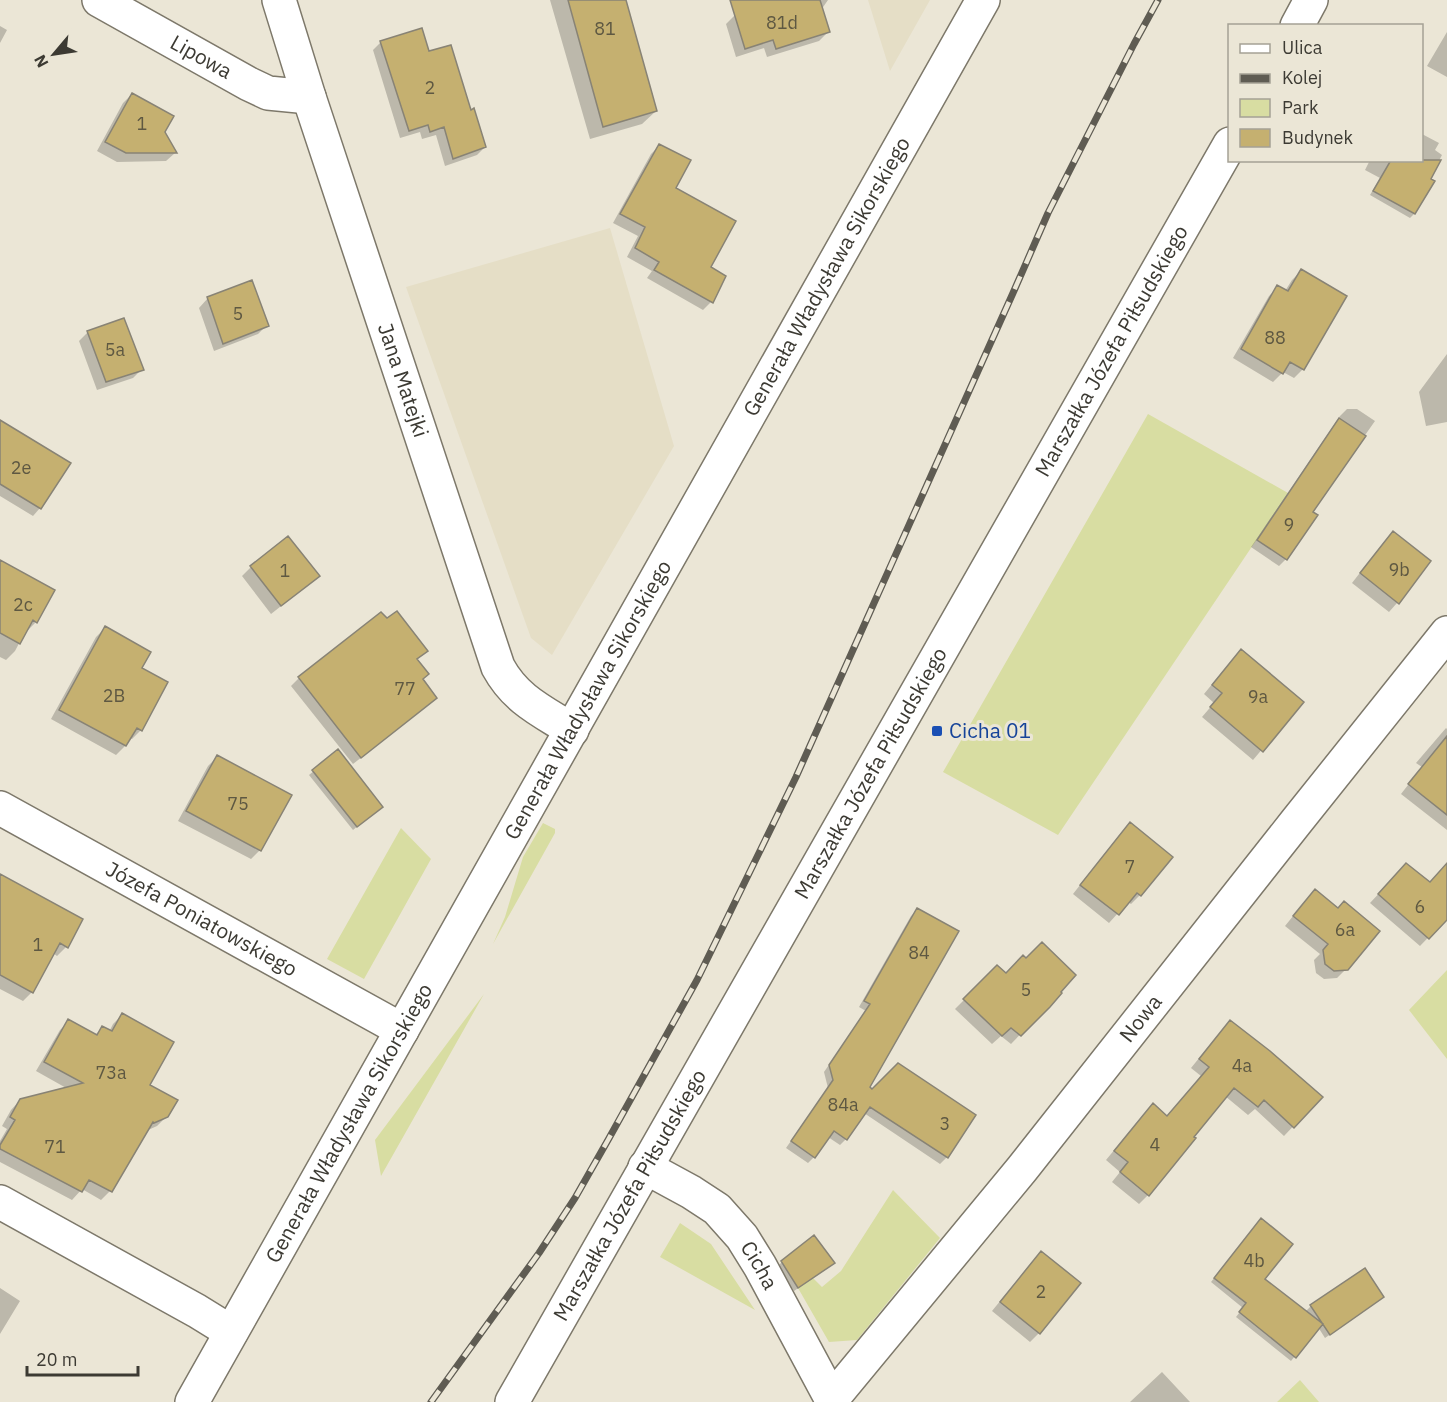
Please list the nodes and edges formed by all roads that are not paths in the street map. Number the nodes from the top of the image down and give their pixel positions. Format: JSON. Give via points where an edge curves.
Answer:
{"nodes":[{"id":1,"x":99,"y":0,"type":"edge"},
{"id":2,"x":279,"y":0,"type":"edge"},
{"id":3,"x":983,"y":0,"type":"edge"},
{"id":4,"x":1311,"y":0,"type":"edge"},
{"id":5,"x":1298,"y":24,"type":"edge"},
{"id":6,"x":309,"y":97,"type":"junction"},
{"id":7,"x":1228,"y":147,"type":"edge"},
{"id":8,"x":1447,"y":633,"type":"edge"},
{"id":9,"x":572,"y":730,"type":"junction"},
{"id":10,"x":0,"y":808,"type":"edge"},
{"id":11,"x":402,"y":1030,"type":"junction"},
{"id":12,"x":645,"y":1167,"type":"junction"},
{"id":13,"x":0,"y":1202,"type":"edge"},
{"id":14,"x":231,"y":1332,"type":"junction"},
{"id":15,"x":833,"y":1401,"type":"edge"},
{"id":16,"x":192,"y":1402,"type":"edge"},
{"id":17,"x":512,"y":1402,"type":"edge"}],
"edges":[{"from":1,"to":6,"type":"main road","name":"Lipowa","via":[[268,93]]},
{"from":2,"to":6,"type":"main road","name":"Jana Matejki"},
{"from":3,"to":9,"type":"main road","name":"Generała Władysława Sikorskiego"},
{"from":4,"to":5,"type":"main road"},
{"from":6,"to":9,"type":"main road","name":"Jana Matejki","via":[[498,667],[520,697]]},
{"from":7,"to":12,"type":"main road","name":"Marszałka Józefa Piłsudskiego"},
{"from":8,"to":15,"type":"main road","name":"Nowa"},
{"from":9,"to":11,"type":"main road","name":"Generała Władysława Sikorskiego"},
{"from":10,"to":11,"type":"main road","name":"Józefa Poniatowskiego"},
{"from":11,"to":14,"type":"main road","name":"Generała Władysława Sikorskiego"},
{"from":12,"to":15,"type":"main road","name":"Cicha","via":[[717,1209],[742,1237]]},
{"from":12,"to":17,"type":"main road","name":"Marszałka Józefa Piłsudskiego"},
{"from":13,"to":14,"type":"main road"},
{"from":14,"to":16,"type":"main road","name":"Generała Władysława Sikorskiego"}]}
